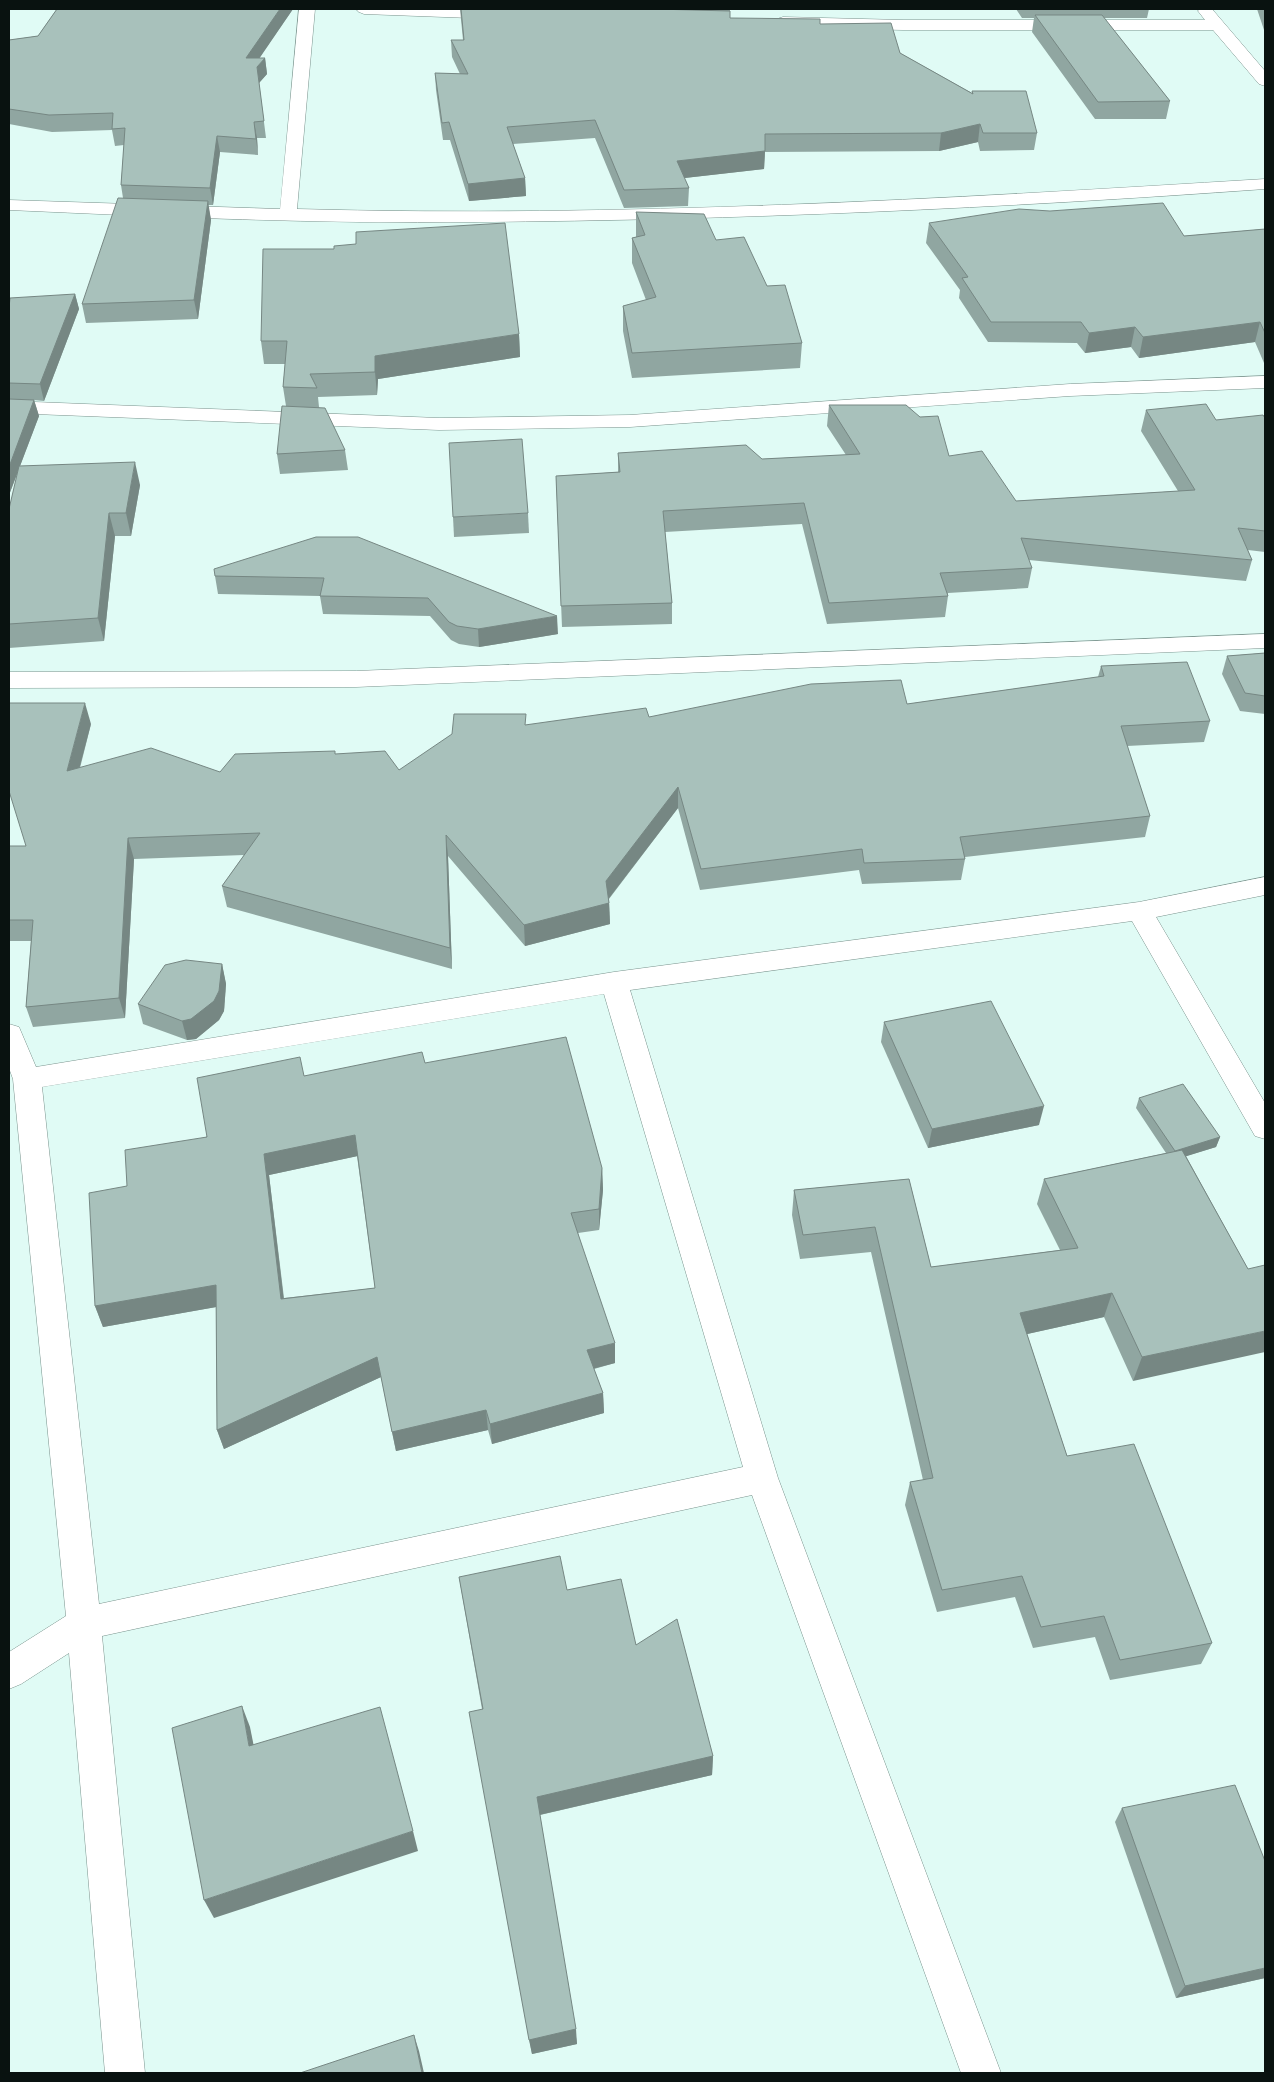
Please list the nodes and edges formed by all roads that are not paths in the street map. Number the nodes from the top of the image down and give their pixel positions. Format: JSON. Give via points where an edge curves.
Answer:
{"nodes":[{"id":1,"x":307,"y":9,"type":"edge"},
{"id":2,"x":364,"y":9,"type":"edge"},
{"id":3,"x":1204,"y":9,"type":"edge"},
{"id":4,"x":509,"y":14,"type":"edge"},
{"id":5,"x":765,"y":22,"type":"edge"},
{"id":6,"x":1219,"y":25,"type":"junction"},
{"id":7,"x":1265,"y":81,"type":"edge"},
{"id":8,"x":1265,"y":184,"type":"edge"},
{"id":9,"x":9,"y":205,"type":"edge"},
{"id":10,"x":288,"y":214,"type":"junction"},
{"id":11,"x":1265,"y":382,"type":"edge"},
{"id":12,"x":9,"y":407,"type":"edge"},
{"id":13,"x":1265,"y":640,"type":"edge"},
{"id":14,"x":9,"y":680,"type":"edge"},
{"id":15,"x":1265,"y":886,"type":"edge"},
{"id":16,"x":1138,"y":911,"type":"junction"},
{"id":17,"x":614,"y":982,"type":"junction"},
{"id":18,"x":9,"y":1034,"type":"edge"},
{"id":19,"x":27,"y":1079,"type":"junction"},
{"id":20,"x":1265,"y":1128,"type":"edge"},
{"id":21,"x":762,"y":1478,"type":"junction"},
{"id":22,"x":84,"y":1624,"type":"junction"},
{"id":23,"x":9,"y":1672,"type":"edge"},
{"id":24,"x":125,"y":2073,"type":"edge"},
{"id":25,"x":982,"y":2073,"type":"edge"}],
"edges":[{"from":1,"to":10,"type":"street"},
{"from":2,"to":4,"type":"street"},
{"from":3,"to":6,"type":"street"},
{"from":5,"to":6,"type":"street"},
{"from":6,"to":7,"type":"street"},
{"from":8,"to":10,"type":"street","via":[[1047,198],[693,211],[474,217]]},
{"from":9,"to":10,"type":"street"},
{"from":11,"to":12,"type":"street","via":[[1070,390],[630,421],[439,424]]},
{"from":13,"to":14,"type":"street","via":[[356,679]]},
{"from":15,"to":16,"type":"street"},
{"from":16,"to":17,"type":"street"},
{"from":16,"to":20,"type":"street"},
{"from":17,"to":19,"type":"street"},
{"from":17,"to":21,"type":"street"},
{"from":18,"to":19,"type":"street"},
{"from":19,"to":22,"type":"street"},
{"from":21,"to":22,"type":"street"},
{"from":21,"to":25,"type":"street"},
{"from":22,"to":23,"type":"street"},
{"from":22,"to":24,"type":"street"}]}
